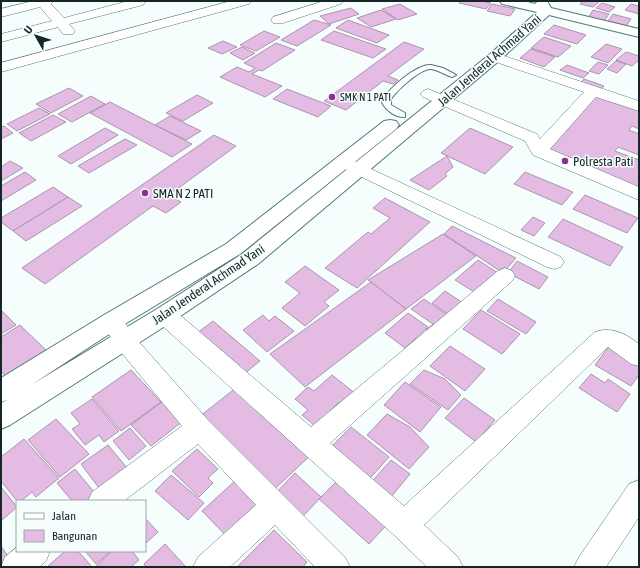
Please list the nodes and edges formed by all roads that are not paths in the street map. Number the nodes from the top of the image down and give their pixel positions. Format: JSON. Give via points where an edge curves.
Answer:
{"nodes":[{"id":1,"x":44,"y":1,"type":"edge"},
{"id":2,"x":245,"y":1,"type":"edge"},
{"id":3,"x":336,"y":1,"type":"edge"},
{"id":4,"x":507,"y":1,"type":"edge"},
{"id":5,"x":139,"y":2,"type":"dead end"},
{"id":6,"x":541,"y":6,"type":"edge"},
{"id":7,"x":1,"y":13,"type":"edge"},
{"id":8,"x":278,"y":20,"type":"dead end"},
{"id":9,"x":59,"y":22,"type":"junction"},
{"id":10,"x":639,"y":33,"type":"edge"},
{"id":11,"x":1,"y":38,"type":"edge"},
{"id":12,"x":82,"y":46,"type":"junction"},
{"id":13,"x":490,"y":56,"type":"junction"},
{"id":14,"x":1,"y":68,"type":"edge"},
{"id":15,"x":461,"y":74,"type":"junction"},
{"id":16,"x":593,"y":91,"type":"junction"},
{"id":17,"x":435,"y":97,"type":"junction"},
{"id":18,"x":639,"y":106,"type":"edge"},
{"id":19,"x":402,"y":115,"type":"junction"},
{"id":20,"x":539,"y":151,"type":"junction"},
{"id":21,"x":351,"y":165,"type":"junction"},
{"id":22,"x":639,"y":194,"type":"edge"},
{"id":23,"x":241,"y":254,"type":"junction"},
{"id":24,"x":554,"y":262,"type":"dead end"},
{"id":25,"x":505,"y":276,"type":"dead end"},
{"id":26,"x":165,"y":315,"type":"junction"},
{"id":27,"x":118,"y":330,"type":"junction"},
{"id":28,"x":639,"y":357,"type":"edge"},
{"id":29,"x":1,"y":391,"type":"edge"},
{"id":30,"x":1,"y":417,"type":"edge"},
{"id":31,"x":199,"y":428,"type":"junction"},
{"id":32,"x":311,"y":443,"type":"junction"},
{"id":33,"x":639,"y":493,"type":"edge"},
{"id":34,"x":103,"y":500,"type":"edge"},
{"id":35,"x":275,"y":506,"type":"junction"},
{"id":36,"x":404,"y":525,"type":"junction"},
{"id":37,"x":35,"y":552,"type":"edge"},
{"id":38,"x":15,"y":567,"type":"edge"},
{"id":39,"x":208,"y":567,"type":"edge"},
{"id":40,"x":335,"y":567,"type":"edge"},
{"id":41,"x":448,"y":567,"type":"edge"},
{"id":42,"x":589,"y":567,"type":"edge"}],
"edges":[{"from":1,"to":7,"type":"street"},
{"from":1,"to":9,"type":"street"},
{"from":2,"to":12,"type":"street"},
{"from":3,"to":8,"type":"street"},
{"from":4,"to":6,"type":"main road"},
{"from":5,"to":9,"type":"street"},
{"from":6,"to":10,"type":"main road"},
{"from":6,"to":13,"type":"main road","name":"Jalan Jenderal Achmad Yani"},
{"from":9,"to":11,"type":"street"},
{"from":9,"to":12,"type":"street"},
{"from":12,"to":14,"type":"street"},
{"from":13,"to":15,"type":"main road","name":"Jalan Jenderal Achmad Yani"},
{"from":13,"to":16,"type":"street"},
{"from":15,"to":17,"type":"main road","name":"Jalan Jenderal Achmad Yani"},
{"from":15,"to":19,"type":"lane","via":[[427,67],[422,69],[396,88],[386,100],[390,109]]},
{"from":16,"to":18,"type":"street"},
{"from":16,"to":20,"type":"street"},
{"from":17,"to":19,"type":"main road","name":"Jalan Jenderal Achmad Yani"},
{"from":17,"to":20,"type":"street","via":[[531,138]]},
{"from":17,"to":21,"type":"main road","name":"Jalan Jenderal Achmad Yani"},
{"from":19,"to":21,"type":"main road","name":"Jalan Jenderal Achmad Yani"},
{"from":20,"to":22,"type":"street"},
{"from":21,"to":23,"type":"main road","name":"Jalan Jenderal Achmad Yani"},
{"from":21,"to":24,"type":"street"},
{"from":23,"to":26,"type":"main road","name":"Jalan Jenderal Achmad Yani"},
{"from":23,"to":27,"type":"main road","name":"Jalan Jenderal Achmad Yani"},
{"from":25,"to":32,"type":"street"},
{"from":26,"to":27,"type":"main road","name":"Jalan Jenderal Achmad Yani"},
{"from":26,"to":32,"type":"street"},
{"from":27,"to":29,"type":"main road","name":"Jalan Jenderal Achmad Yani"},
{"from":27,"to":30,"type":"main road","name":"Jalan Jenderal Achmad Yani"},
{"from":27,"to":31,"type":"street"},
{"from":28,"to":36,"type":"street","via":[[609,337],[603,338]]},
{"from":31,"to":34,"type":"street"},
{"from":31,"to":35,"type":"street"},
{"from":32,"to":36,"type":"street"},
{"from":33,"to":42,"type":"street"},
{"from":35,"to":39,"type":"street"},
{"from":35,"to":40,"type":"street"},
{"from":36,"to":41,"type":"street"},
{"from":37,"to":38,"type":"street"}]}
